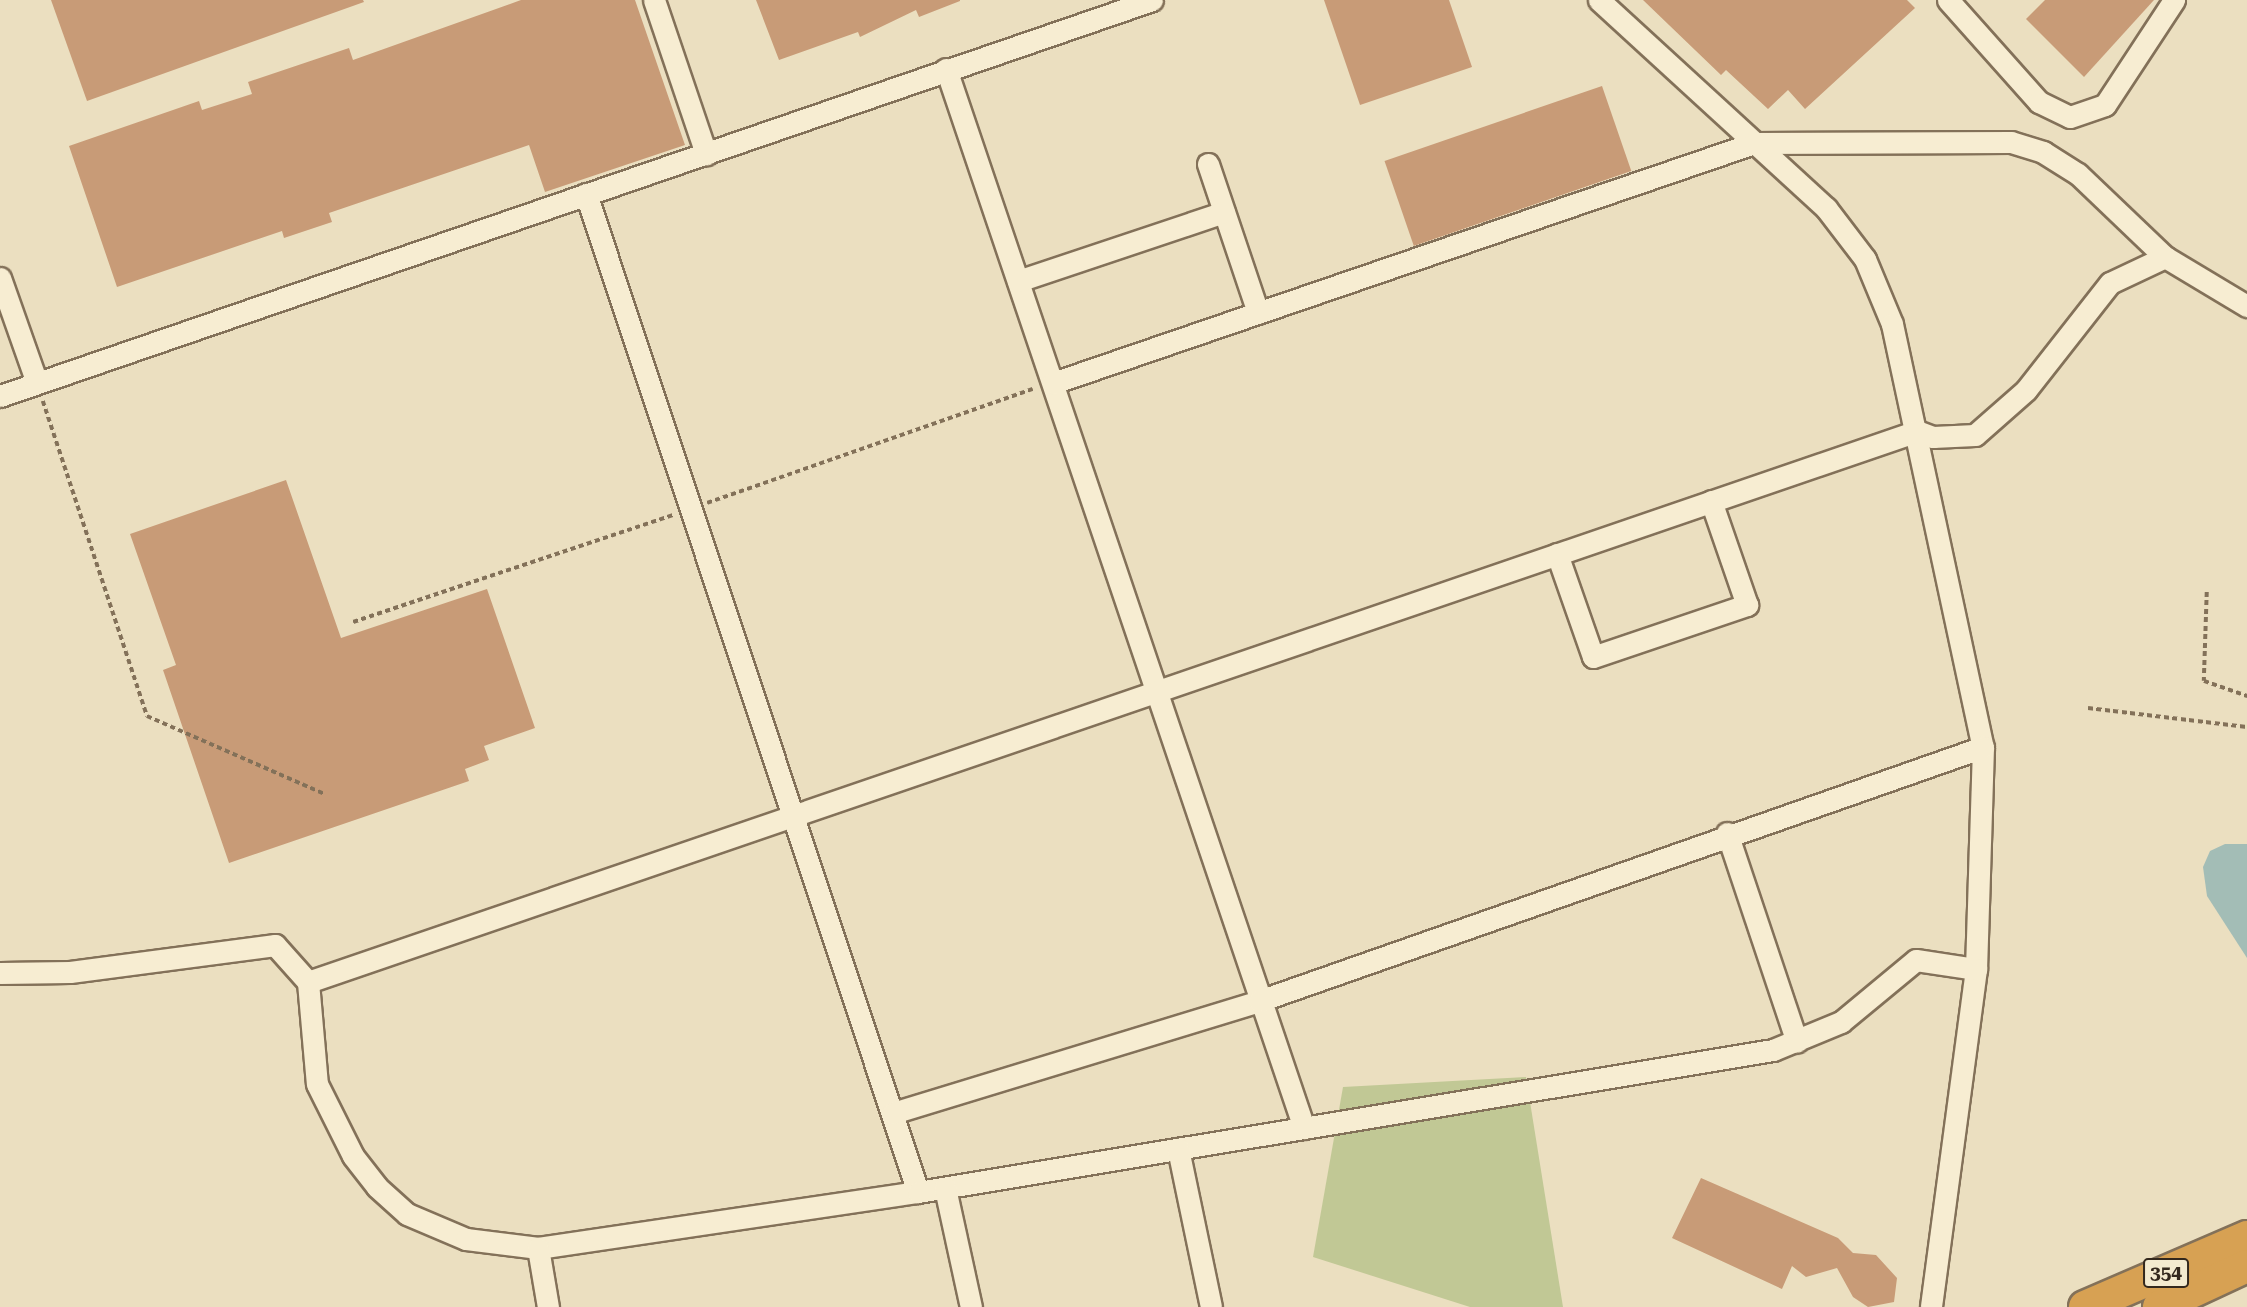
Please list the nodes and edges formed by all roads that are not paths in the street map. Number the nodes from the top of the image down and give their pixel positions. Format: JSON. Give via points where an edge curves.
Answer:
{"nodes":[{"id":1,"x":654,"y":0,"type":"edge"},
{"id":2,"x":1152,"y":0,"type":"edge"},
{"id":3,"x":1599,"y":0,"type":"edge"},
{"id":4,"x":1948,"y":0,"type":"edge"},
{"id":5,"x":2174,"y":0,"type":"edge"},
{"id":6,"x":1089,"y":10,"type":"edge"},
{"id":7,"x":946,"y":69,"type":"junction"},
{"id":8,"x":1754,"y":143,"type":"junction"},
{"id":9,"x":706,"y":153,"type":"junction"},
{"id":10,"x":1208,"y":164,"type":"dead end"},
{"id":11,"x":586,"y":194,"type":"junction"},
{"id":12,"x":1224,"y":212,"type":"junction"},
{"id":13,"x":2165,"y":257,"type":"junction"},
{"id":14,"x":0,"y":278,"type":"edge"},
{"id":15,"x":1018,"y":281,"type":"junction"},
{"id":16,"x":2247,"y":306,"type":"edge"},
{"id":17,"x":1258,"y":313,"type":"junction"},
{"id":18,"x":37,"y":383,"type":"junction"},
{"id":19,"x":1053,"y":383,"type":"junction"},
{"id":20,"x":0,"y":396,"type":"edge"},
{"id":21,"x":1917,"y":431,"type":"junction"},
{"id":22,"x":1712,"y":501,"type":"junction"},
{"id":23,"x":1557,"y":554,"type":"junction"},
{"id":24,"x":1156,"y":691,"type":"junction"},
{"id":25,"x":1983,"y":747,"type":"junction"},
{"id":26,"x":798,"y":817,"type":"junction"},
{"id":27,"x":1727,"y":833,"type":"junction"},
{"id":28,"x":1976,"y":969,"type":"junction"},
{"id":29,"x":0,"y":973,"type":"edge"},
{"id":30,"x":308,"y":982,"type":"junction"},
{"id":31,"x":1259,"y":1001,"type":"junction"},
{"id":32,"x":1797,"y":1042,"type":"junction"},
{"id":33,"x":893,"y":1113,"type":"junction"},
{"id":34,"x":1304,"y":1128,"type":"junction"},
{"id":35,"x":1178,"y":1149,"type":"junction"},
{"id":36,"x":945,"y":1188,"type":"junction"},
{"id":37,"x":918,"y":1192,"type":"junction"},
{"id":38,"x":2247,"y":1237,"type":"edge"},
{"id":39,"x":538,"y":1248,"type":"junction"},
{"id":40,"x":2247,"y":1266,"type":"edge"},
{"id":41,"x":548,"y":1307,"type":"edge"},
{"id":42,"x":971,"y":1307,"type":"edge"},
{"id":43,"x":1211,"y":1307,"type":"edge"},
{"id":44,"x":1931,"y":1307,"type":"edge"},
{"id":45,"x":2085,"y":1307,"type":"edge"},
{"id":46,"x":2159,"y":1307,"type":"edge"}],
"edges":[{"from":1,"to":9,"type":"street"},
{"from":2,"to":6,"type":"street"},
{"from":3,"to":8,"type":"street"},
{"from":4,"to":5,"type":"street","via":[[2039,102],[2070,117],[2105,105]]},
{"from":6,"to":7,"type":"street"},
{"from":7,"to":9,"type":"street"},
{"from":7,"to":15,"type":"street"},
{"from":8,"to":13,"type":"street","via":[[2011,142],[2078,174]]},
{"from":8,"to":17,"type":"street"},
{"from":8,"to":21,"type":"street","via":[[1826,208],[1865,259],[1892,324]]},
{"from":9,"to":11,"type":"street"},
{"from":10,"to":12,"type":"street"},
{"from":11,"to":18,"type":"street"},
{"from":11,"to":26,"type":"street"},
{"from":12,"to":15,"type":"street"},
{"from":12,"to":17,"type":"street"},
{"from":13,"to":16,"type":"street"},
{"from":13,"to":21,"type":"street","via":[[2110,283],[1996,421],[1952,439]]},
{"from":14,"to":18,"type":"street"},
{"from":15,"to":19,"type":"street"},
{"from":17,"to":19,"type":"street"},
{"from":18,"to":20,"type":"street"},
{"from":19,"to":24,"type":"street"},
{"from":21,"to":22,"type":"street"},
{"from":21,"to":25,"type":"street"},
{"from":22,"to":23,"type":"street"},
{"from":22,"to":23,"type":"street","via":[[1747,605],[1593,657]]},
{"from":23,"to":24,"type":"street"},
{"from":24,"to":26,"type":"street"},
{"from":24,"to":31,"type":"street"},
{"from":25,"to":27,"type":"street"},
{"from":25,"to":28,"type":"street"},
{"from":26,"to":30,"type":"street"},
{"from":26,"to":33,"type":"street"},
{"from":27,"to":31,"type":"street"},
{"from":27,"to":32,"type":"street"},
{"from":28,"to":32,"type":"street","via":[[1916,960],[1841,1022]]},
{"from":28,"to":44,"type":"street"},
{"from":29,"to":30,"type":"street","via":[[71,972],[275,945]]},
{"from":30,"to":39,"type":"street","via":[[317,1084],[353,1156],[377,1187],[407,1214],[466,1239]]},
{"from":31,"to":33,"type":"street"},
{"from":31,"to":34,"type":"street"},
{"from":32,"to":34,"type":"street"},
{"from":33,"to":37,"type":"street"},
{"from":34,"to":35,"type":"street"},
{"from":35,"to":36,"type":"street"},
{"from":35,"to":43,"type":"street"},
{"from":36,"to":37,"type":"street"},
{"from":36,"to":42,"type":"street"},
{"from":37,"to":39,"type":"street"},
{"from":38,"to":45,"type":"highway","number":"354"},
{"from":39,"to":41,"type":"street"},
{"from":40,"to":46,"type":"highway","number":"354"}]}
